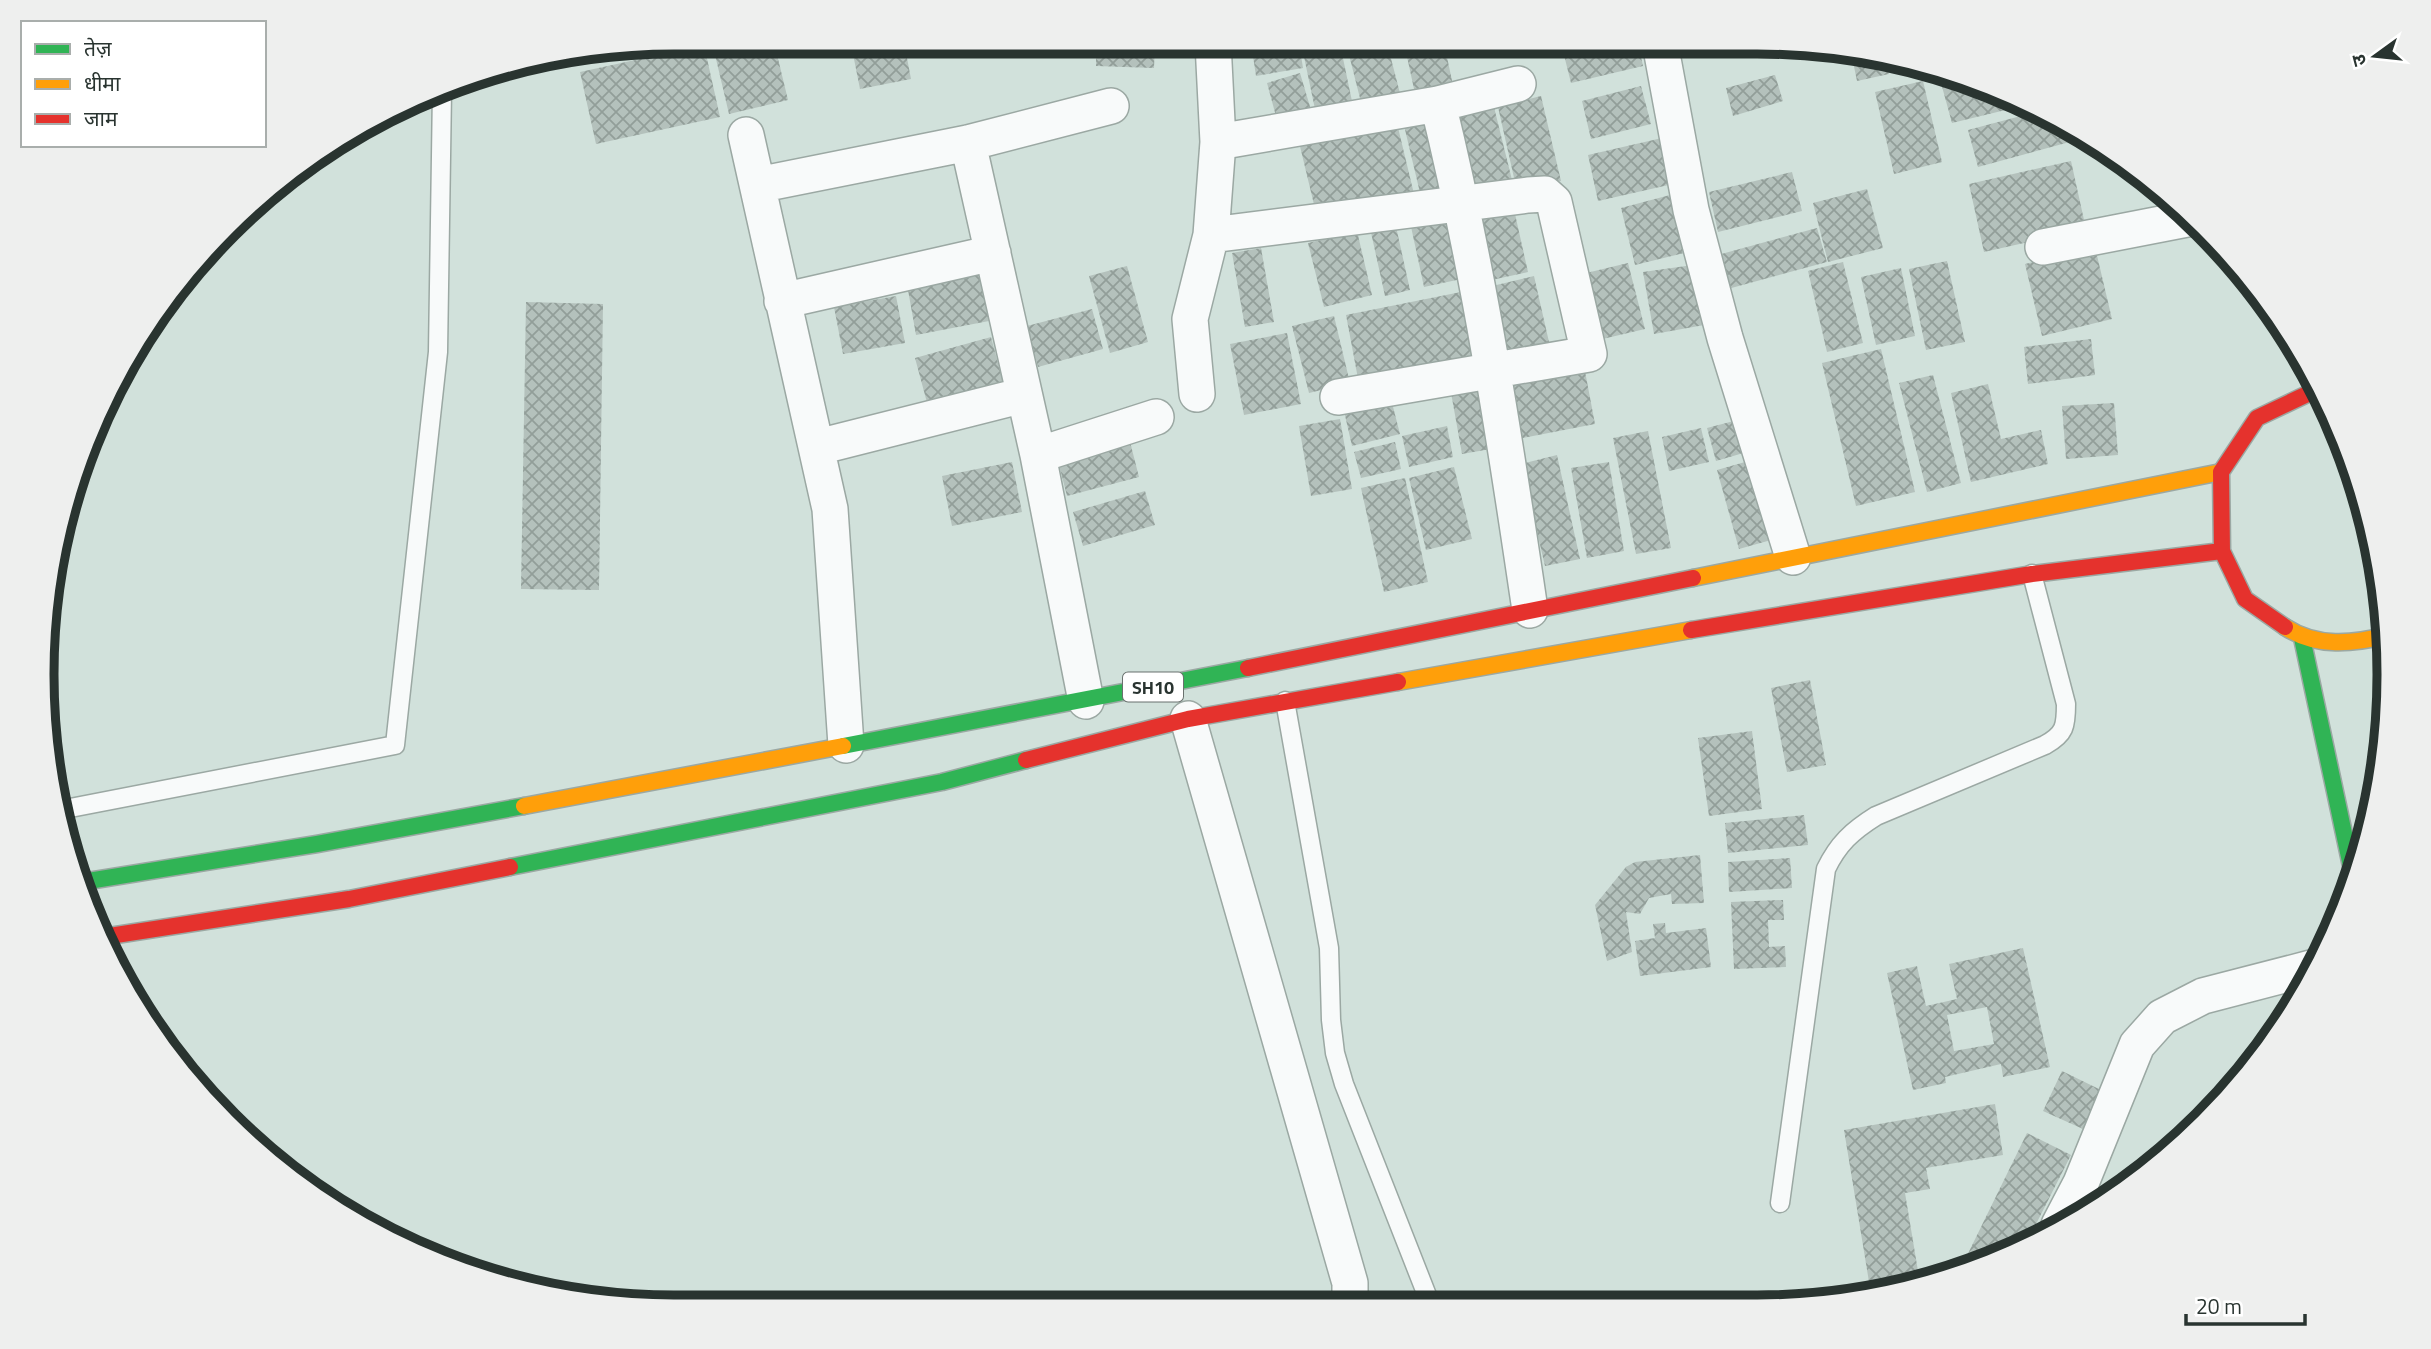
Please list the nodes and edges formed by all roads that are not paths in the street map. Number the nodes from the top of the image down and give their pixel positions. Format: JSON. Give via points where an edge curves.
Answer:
{"nodes":[{"id":1,"x":1214,"y":54,"type":"edge"},
{"id":2,"x":1662,"y":54,"type":"edge"},
{"id":3,"x":1518,"y":84,"type":"dead end"},
{"id":4,"x":442,"y":99,"type":"edge"},
{"id":5,"x":1438,"y":104,"type":"junction"},
{"id":6,"x":1111,"y":106,"type":"dead end"},
{"id":7,"x":746,"y":135,"type":"dead end"},
{"id":8,"x":1218,"y":142,"type":"junction"},
{"id":9,"x":968,"y":143,"type":"junction"},
{"id":10,"x":758,"y":185,"type":"junction"},
{"id":11,"x":1462,"y":203,"type":"junction"},
{"id":12,"x":2179,"y":221,"type":"edge"},
{"id":13,"x":1211,"y":235,"type":"junction"},
{"id":14,"x":2043,"y":247,"type":"dead end"},
{"id":15,"x":993,"y":253,"type":"junction"},
{"id":16,"x":782,"y":301,"type":"junction"},
{"id":17,"x":1495,"y":372,"type":"junction"},
{"id":18,"x":2307,"y":389,"type":"edge"},
{"id":19,"x":1197,"y":394,"type":"dead end"},
{"id":20,"x":1024,"y":395,"type":"junction"},
{"id":21,"x":1338,"y":397,"type":"dead end"},
{"id":22,"x":1156,"y":417,"type":"dead end"},
{"id":23,"x":818,"y":447,"type":"junction"},
{"id":24,"x":1038,"y":455,"type":"junction"},
{"id":25,"x":2221,"y":472,"type":"junction"},
{"id":26,"x":2221,"y":551,"type":"junction"},
{"id":27,"x":1793,"y":557,"type":"junction"},
{"id":28,"x":2032,"y":574,"type":"junction"},
{"id":29,"x":1530,"y":610,"type":"junction"},
{"id":30,"x":2302,"y":638,"type":"junction"},
{"id":31,"x":2375,"y":638,"type":"edge"},
{"id":32,"x":1086,"y":701,"type":"junction"},
{"id":33,"x":1285,"y":701,"type":"junction"},
{"id":34,"x":1188,"y":719,"type":"junction"},
{"id":35,"x":846,"y":745,"type":"junction"},
{"id":36,"x":69,"y":808,"type":"edge"},
{"id":37,"x":2349,"y":857,"type":"edge"},
{"id":38,"x":89,"y":880,"type":"edge"},
{"id":39,"x":112,"y":936,"type":"edge"},
{"id":40,"x":2302,"y":970,"type":"edge"},
{"id":41,"x":2084,"y":1197,"type":"edge"},
{"id":42,"x":1780,"y":1203,"type":"dead end"},
{"id":43,"x":1350,"y":1295,"type":"edge"},
{"id":44,"x":1427,"y":1295,"type":"edge"}],
"edges":[{"from":1,"to":8,"type":"street"},
{"from":2,"to":27,"type":"street","via":[[1690,210]]},
{"from":3,"to":5,"type":"street"},
{"from":4,"to":36,"type":"lane","via":[[438,352],[396,745]]},
{"from":5,"to":8,"type":"street"},
{"from":5,"to":11,"type":"street"},
{"from":6,"to":9,"type":"street"},
{"from":7,"to":10,"type":"street"},
{"from":8,"to":13,"type":"street"},
{"from":9,"to":10,"type":"street"},
{"from":9,"to":15,"type":"street"},
{"from":10,"to":16,"type":"street"},
{"from":11,"to":13,"type":"street"},
{"from":11,"to":17,"type":"street"},
{"from":11,"to":17,"type":"street","via":[[1545,194],[1554,202],[1589,354]]},
{"from":12,"to":14,"type":"street"},
{"from":13,"to":19,"type":"street","via":[[1190,319]]},
{"from":15,"to":16,"type":"street"},
{"from":15,"to":20,"type":"street"},
{"from":16,"to":23,"type":"street"},
{"from":17,"to":21,"type":"street"},
{"from":17,"to":29,"type":"street"},
{"from":18,"to":25,"type":"main road","via":[[2257,418]]},
{"from":20,"to":23,"type":"street"},
{"from":20,"to":24,"type":"street"},
{"from":22,"to":24,"type":"street"},
{"from":23,"to":35,"type":"street","via":[[830,509]]},
{"from":24,"to":32,"type":"street"},
{"from":25,"to":26,"type":"main road"},
{"from":25,"to":27,"type":"main road","number":"SH10"},
{"from":26,"to":28,"type":"main road","number":"SH10"},
{"from":26,"to":30,"type":"main road","via":[[2245,599]]},
{"from":27,"to":29,"type":"main road","number":"SH10"},
{"from":28,"to":33,"type":"main road","number":"SH10"},
{"from":28,"to":42,"type":"lane","via":[[2066,704],[2066,725],[2061,737],[2045,745],[1876,816],[1837,846],[1826,869]]},
{"from":29,"to":32,"type":"main road","number":"SH10"},
{"from":30,"to":31,"type":"main road","via":[[2353,644]]},
{"from":30,"to":37,"type":"main road"},
{"from":32,"to":35,"type":"main road","number":"SH10"},
{"from":33,"to":34,"type":"main road","number":"SH10"},
{"from":33,"to":44,"type":"lane","via":[[1329,948],[1335,1053]]},
{"from":34,"to":39,"type":"main road","number":"SH10","via":[[928,785],[349,899]]},
{"from":34,"to":43,"type":"street"},
{"from":35,"to":38,"type":"main road","number":"SH10","via":[[317,844]]},
{"from":40,"to":41,"type":"street","via":[[2203,996],[2162,1017],[2137,1045]]}]}
